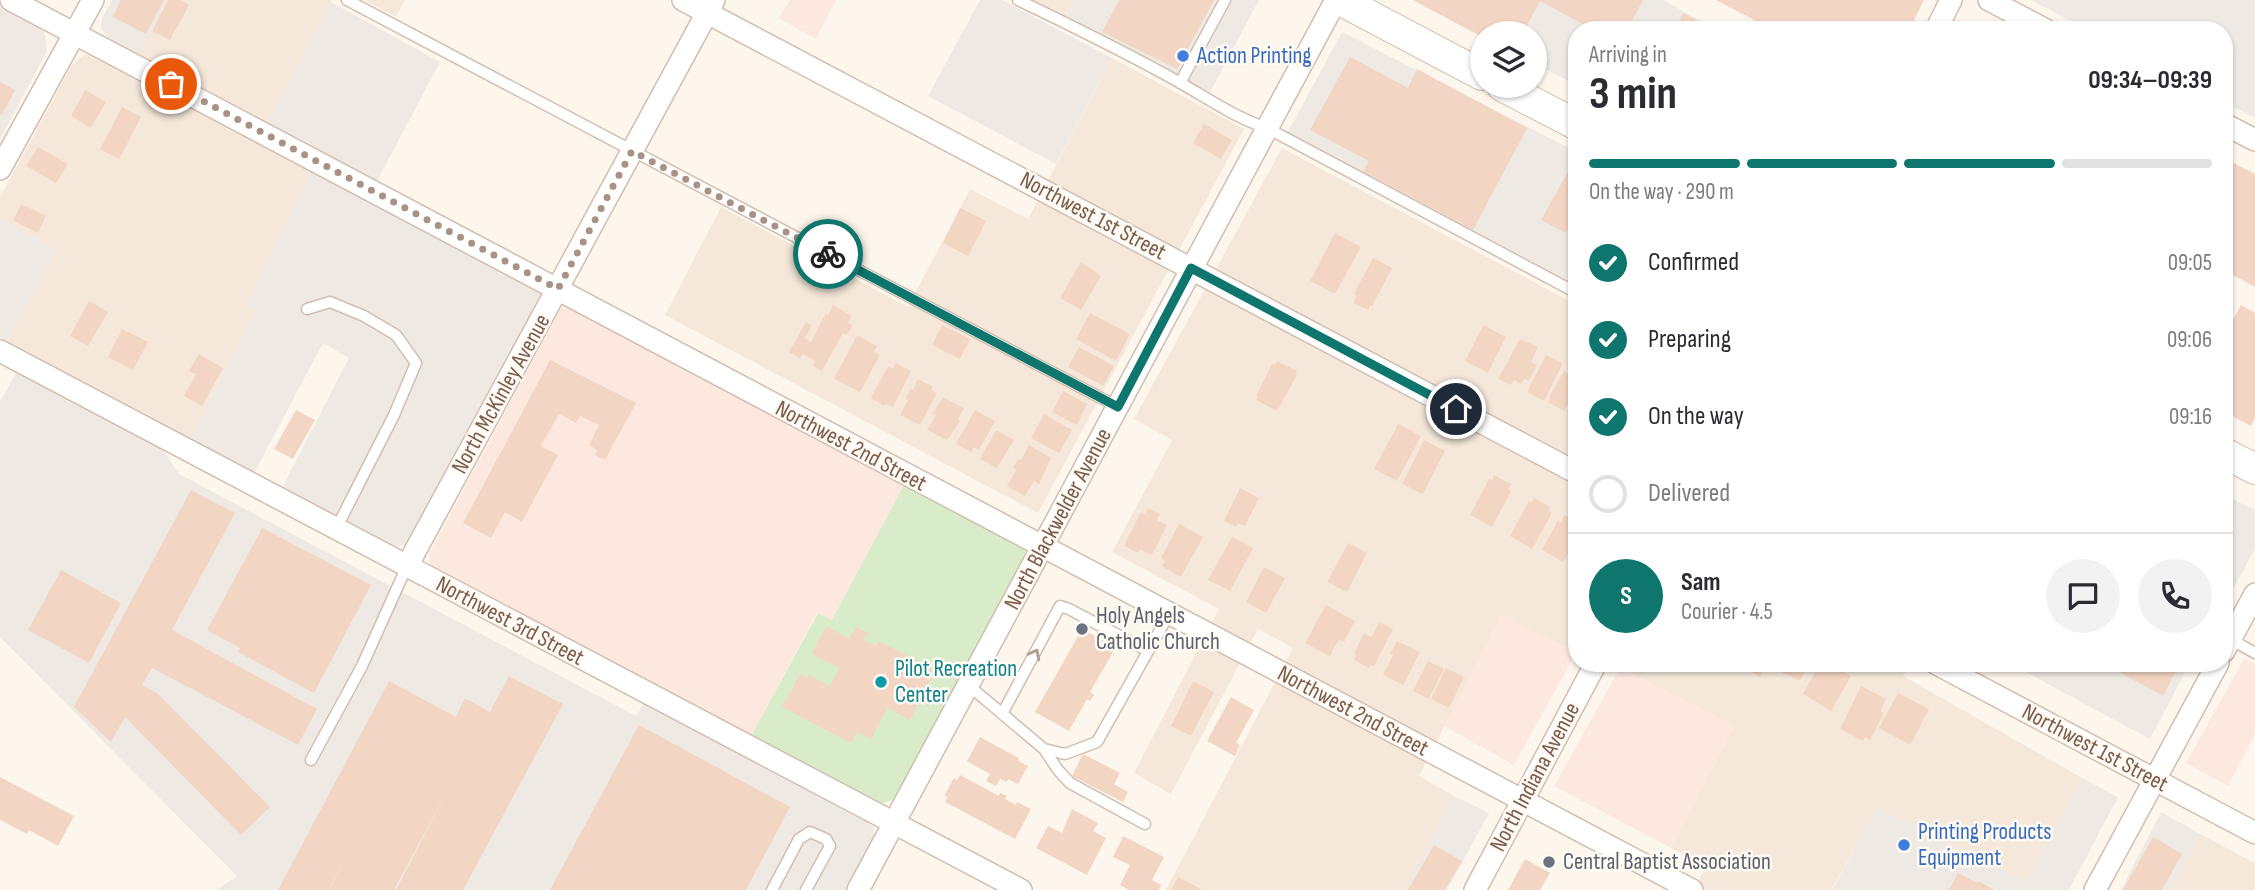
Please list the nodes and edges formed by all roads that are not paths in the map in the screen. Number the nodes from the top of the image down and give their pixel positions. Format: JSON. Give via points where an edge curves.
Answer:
{"nodes":[{"id":1,"x":12,"y":0,"type":"edge"},
{"id":2,"x":93,"y":0,"type":"edge"},
{"id":3,"x":347,"y":0,"type":"edge"},
{"id":4,"x":682,"y":0,"type":"edge"},
{"id":5,"x":1018,"y":0,"type":"edge"},
{"id":6,"x":1225,"y":0,"type":"edge"},
{"id":7,"x":1338,"y":0,"type":"edge"},
{"id":8,"x":1951,"y":0,"type":"edge"},
{"id":9,"x":1989,"y":0,"type":"edge"},
{"id":10,"x":710,"y":6,"type":"edge"},
{"id":11,"x":1940,"y":21,"type":"edge"},
{"id":12,"x":2029,"y":21,"type":"edge"},
{"id":13,"x":74,"y":33,"type":"junction"},
{"id":14,"x":1470,"y":69,"type":"edge"},
{"id":15,"x":1180,"y":83,"type":"junction"},
{"id":16,"x":1525,"y":98,"type":"edge"},
{"id":17,"x":1568,"y":120,"type":"edge"},
{"id":18,"x":1267,"y":128,"type":"junction"},
{"id":19,"x":2233,"y":129,"type":"edge"},
{"id":20,"x":2255,"y":140,"type":"edge"},
{"id":21,"x":632,"y":151,"type":"junction"},
{"id":22,"x":0,"y":169,"type":"edge"},
{"id":23,"x":1191,"y":268,"type":"junction"},
{"id":24,"x":1568,"y":288,"type":"edge"},
{"id":25,"x":558,"y":289,"type":"junction"},
{"id":26,"x":307,"y":309,"type":"dead end"},
{"id":27,"x":0,"y":351,"type":"edge"},
{"id":28,"x":1118,"y":407,"type":"junction"},
{"id":29,"x":2233,"y":458,"type":"edge"},
{"id":30,"x":1568,"y":468,"type":"edge"},
{"id":31,"x":2255,"y":469,"type":"edge"},
{"id":32,"x":335,"y":529,"type":"junction"},
{"id":33,"x":1043,"y":548,"type":"junction"},
{"id":34,"x":407,"y":566,"type":"junction"},
{"id":35,"x":2255,"y":594,"type":"edge"},
{"id":36,"x":1169,"y":614,"type":"junction"},
{"id":37,"x":2233,"y":630,"type":"edge"},
{"id":38,"x":2233,"y":645,"type":"edge"},
{"id":39,"x":1148,"y":651,"type":"junction"},
{"id":40,"x":2255,"y":653,"type":"edge"},
{"id":41,"x":1591,"y":672,"type":"edge"},
{"id":42,"x":1952,"y":672,"type":"edge"},
{"id":43,"x":2213,"y":672,"type":"edge"},
{"id":44,"x":968,"y":685,"type":"junction"},
{"id":45,"x":1003,"y":714,"type":"junction"},
{"id":46,"x":1044,"y":749,"type":"junction"},
{"id":47,"x":311,"y":760,"type":"dead end"},
{"id":48,"x":2154,"y":780,"type":"junction"},
{"id":49,"x":1523,"y":800,"type":"junction"},
{"id":50,"x":894,"y":823,"type":"junction"},
{"id":51,"x":1145,"y":824,"type":"dead end"},
{"id":52,"x":2255,"y":833,"type":"edge"},
{"id":53,"x":772,"y":890,"type":"edge"},
{"id":54,"x":806,"y":890,"type":"edge"},
{"id":55,"x":858,"y":890,"type":"edge"},
{"id":56,"x":1021,"y":890,"type":"edge"},
{"id":57,"x":1475,"y":890,"type":"edge"},
{"id":58,"x":1692,"y":890,"type":"edge"},
{"id":59,"x":2095,"y":890,"type":"edge"}],
"edges":[{"from":1,"to":13,"type":"street","name":"Northwest 2nd Street"},
{"from":2,"to":13,"type":"street"},
{"from":3,"to":21,"type":"lane"},
{"from":4,"to":10,"type":"street","name":"Northwest 1st Street"},
{"from":5,"to":15,"type":"lane"},
{"from":6,"to":15,"type":"lane"},
{"from":7,"to":14,"type":"main road"},
{"from":7,"to":18,"type":"street","name":"North Blackwelder Avenue"},
{"from":8,"to":11,"type":"street"},
{"from":9,"to":12,"type":"street"},
{"from":10,"to":21,"type":"street","name":"North McKinley Avenue"},
{"from":10,"to":23,"type":"street","name":"Northwest 1st Street"},
{"from":13,"to":22,"type":"street"},
{"from":13,"to":25,"type":"street","name":"Northwest 2nd Street"},
{"from":15,"to":18,"type":"lane"},
{"from":16,"to":17,"type":"main road"},
{"from":18,"to":23,"type":"street","name":"North Blackwelder Avenue"},
{"from":18,"to":24,"type":"lane"},
{"from":19,"to":20,"type":"street"},
{"from":21,"to":25,"type":"street","name":"North McKinley Avenue"},
{"from":21,"to":28,"type":"lane"},
{"from":23,"to":28,"type":"street","name":"North Blackwelder Avenue"},
{"from":23,"to":30,"type":"street","name":"Northwest 1st Street"},
{"from":25,"to":33,"type":"street","name":"Northwest 2nd Street"},
{"from":25,"to":34,"type":"street","name":"North McKinley Avenue"},
{"from":26,"to":32,"type":"lane","via":[[330,302],[364,316],[396,335],[416,363]]},
{"from":27,"to":32,"type":"street","name":"Northwest 3rd Street"},
{"from":28,"to":33,"type":"street","name":"North Blackwelder Avenue"},
{"from":29,"to":31,"type":"main road"},
{"from":32,"to":34,"type":"street","name":"Northwest 3rd Street"},
{"from":33,"to":36,"type":"street","name":"Northwest 2nd Street"},
{"from":33,"to":44,"type":"street","name":"North Blackwelder Avenue"},
{"from":34,"to":47,"type":"lane","via":[[362,666]]},
{"from":34,"to":50,"type":"street","name":"Northwest 3rd Street"},
{"from":35,"to":37,"type":"street"},
{"from":36,"to":39,"type":"lane"},
{"from":36,"to":49,"type":"street","name":"Northwest 2nd Street"},
{"from":38,"to":40,"type":"lane"},
{"from":45,"to":39,"type":"lane","one_way":true,"via":[[1060,606]]},
{"from":39,"to":46,"type":"lane","via":[[1097,742],[1065,754]]},
{"from":41,"to":49,"type":"street","name":"North Indiana Avenue"},
{"from":42,"to":48,"type":"street","name":"Northwest 1st Street"},
{"from":43,"to":48,"type":"street"},
{"from":44,"to":45,"type":"lane"},
{"from":44,"to":50,"type":"street","name":"North Blackwelder Avenue"},
{"from":45,"to":46,"type":"lane"},
{"from":46,"to":51,"type":"lane","via":[[1070,783]]},
{"from":48,"to":52,"type":"street","name":"Northwest 1st Street"},
{"from":48,"to":59,"type":"street"},
{"from":49,"to":57,"type":"street","name":"North Indiana Avenue"},
{"from":49,"to":58,"type":"street","name":"Northwest 2nd Street"},
{"from":50,"to":55,"type":"street","name":"North Blackwelder Avenue"},
{"from":50,"to":56,"type":"street","name":"Northwest 3rd Street"},
{"from":53,"to":54,"type":"lane","via":[[799,839],[810,832],[830,846]]}]}
